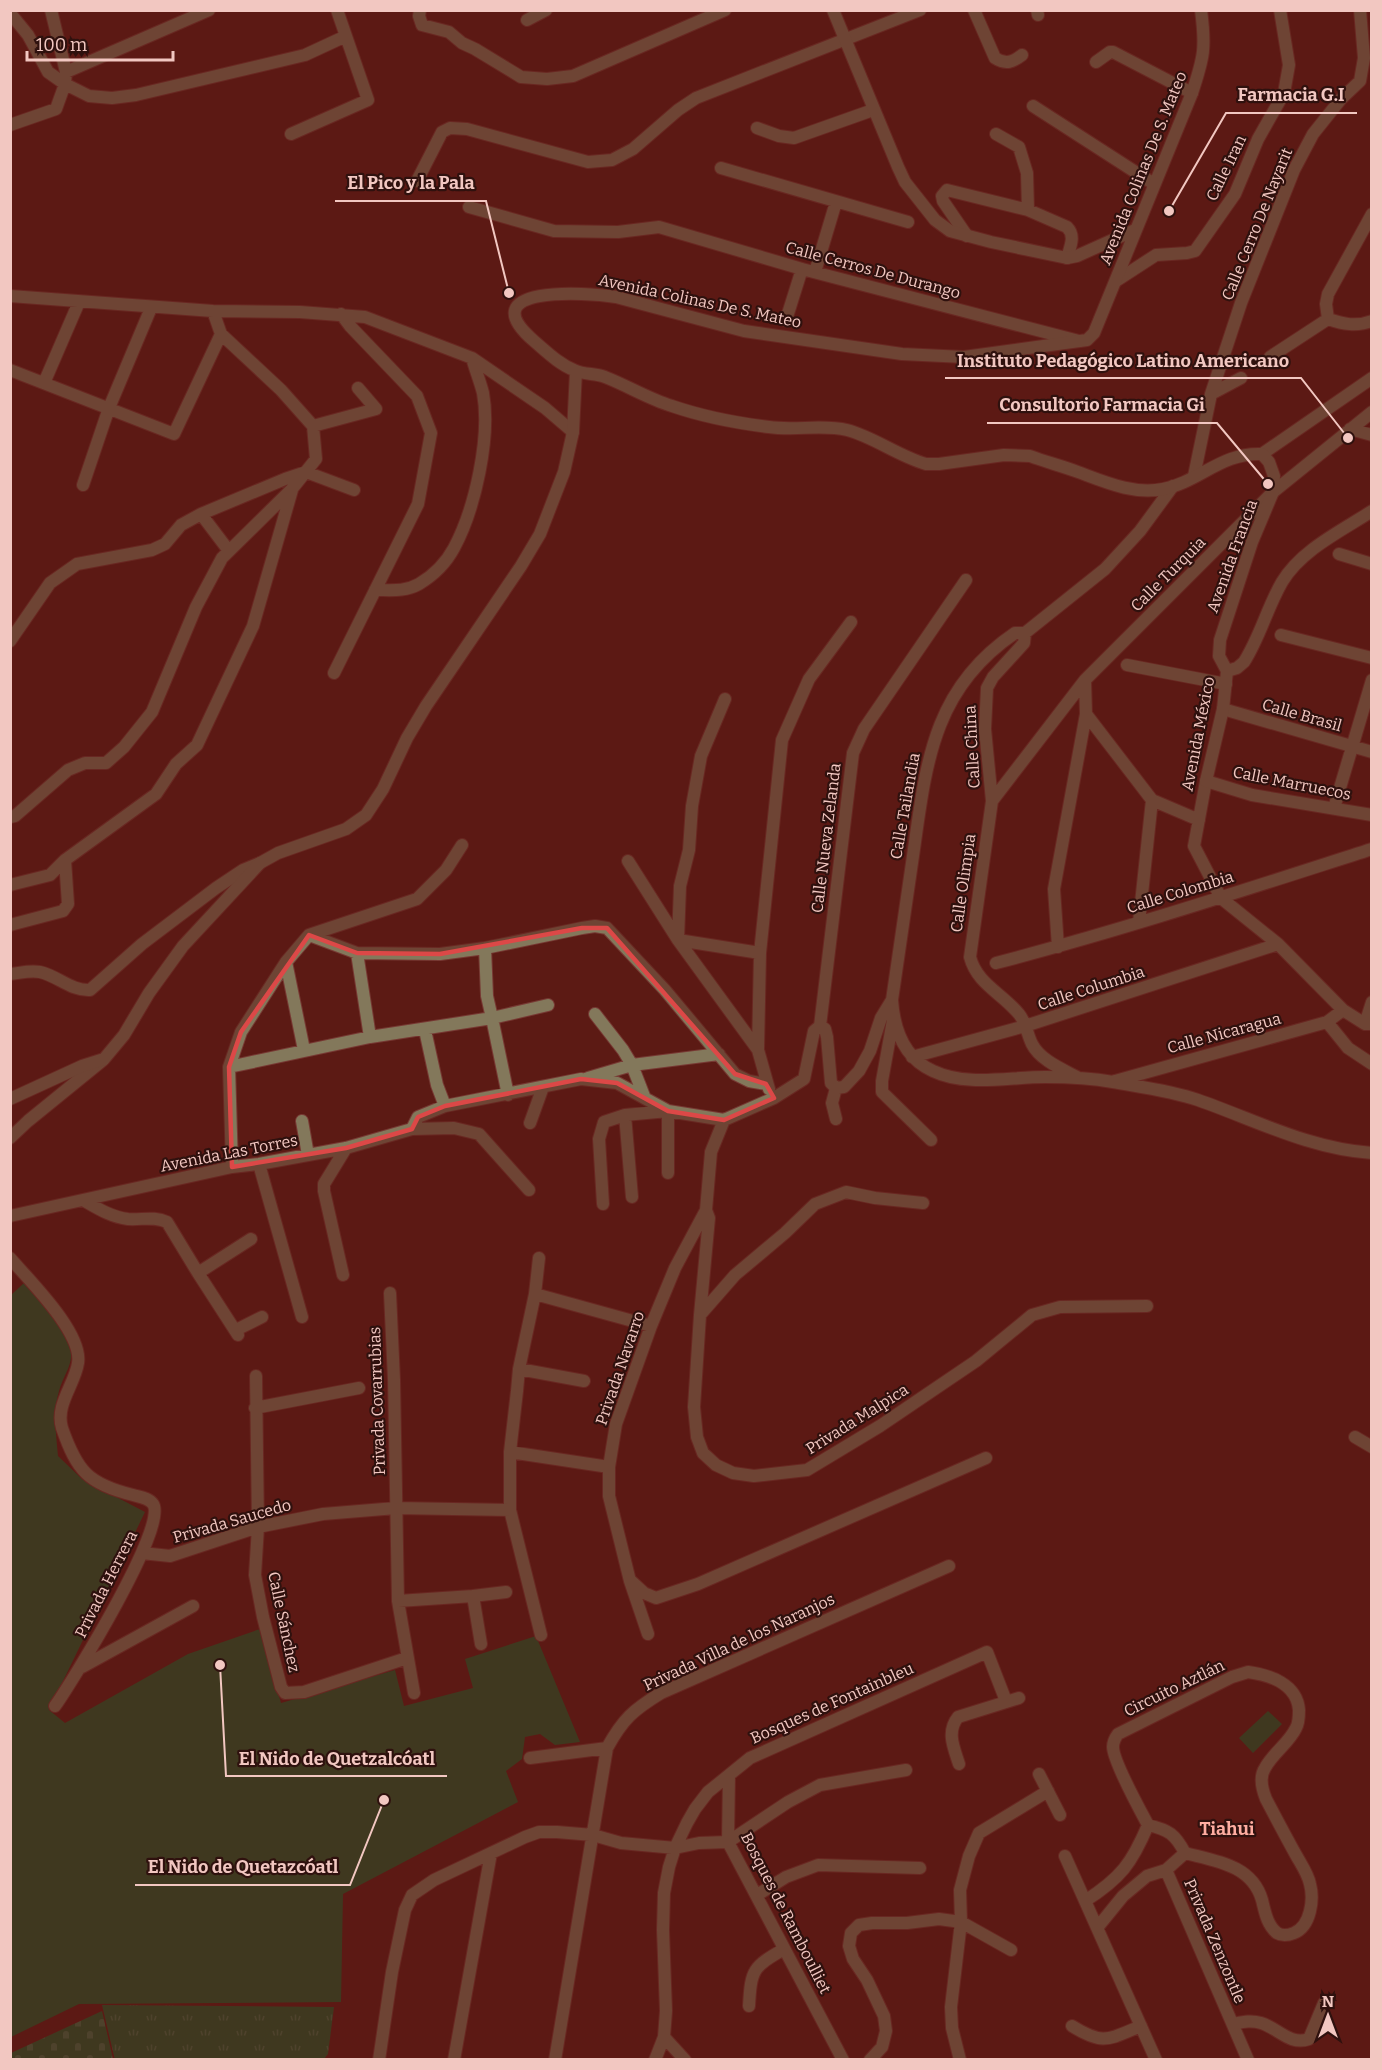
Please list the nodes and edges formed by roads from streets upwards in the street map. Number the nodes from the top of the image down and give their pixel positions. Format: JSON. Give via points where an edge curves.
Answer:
{"nodes":[{"id":1,"x":51,"y":10,"type":"edge"},
{"id":2,"x":209,"y":10,"type":"edge"},
{"id":3,"x":337,"y":10,"type":"edge"},
{"id":4,"x":420,"y":10,"type":"edge"},
{"id":5,"x":546,"y":10,"type":"edge"},
{"id":6,"x":725,"y":10,"type":"edge"},
{"id":7,"x":833,"y":10,"type":"edge"},
{"id":8,"x":920,"y":10,"type":"edge"},
{"id":9,"x":974,"y":10,"type":"edge"},
{"id":10,"x":1201,"y":10,"type":"edge"},
{"id":11,"x":1280,"y":10,"type":"edge"},
{"id":12,"x":1360,"y":10,"type":"edge"},
{"id":13,"x":10,"y":14,"type":"edge"},
{"id":14,"x":526,"y":20,"type":"dead end"},
{"id":15,"x":346,"y":36,"type":"junction"},
{"id":16,"x":844,"y":39,"type":"junction"},
{"id":17,"x":1022,"y":55,"type":"dead end"},
{"id":18,"x":1096,"y":62,"type":"dead end"},
{"id":19,"x":66,"y":78,"type":"junction"},
{"id":20,"x":1192,"y":93,"type":"junction"},
{"id":21,"x":1033,"y":106,"type":"dead end"},
{"id":22,"x":873,"y":110,"type":"junction"},
{"id":23,"x":10,"y":125,"type":"edge"},
{"id":24,"x":757,"y":128,"type":"dead end"},
{"id":25,"x":291,"y":134,"type":"dead end"},
{"id":26,"x":996,"y":134,"type":"dead end"},
{"id":27,"x":721,"y":168,"type":"dead end"},
{"id":28,"x":417,"y":181,"type":"dead end"},
{"id":29,"x":1154,"y":184,"type":"junction"},
{"id":30,"x":836,"y":202,"type":"junction"},
{"id":31,"x":469,"y":207,"type":"dead end"},
{"id":32,"x":1028,"y":210,"type":"junction"},
{"id":33,"x":1371,"y":214,"type":"edge"},
{"id":34,"x":908,"y":222,"type":"dead end"},
{"id":35,"x":1135,"y":230,"type":"junction"},
{"id":36,"x":967,"y":236,"type":"junction"},
{"id":37,"x":1067,"y":258,"type":"junction"},
{"id":38,"x":802,"y":269,"type":"junction"},
{"id":39,"x":815,"y":272,"type":"junction"},
{"id":40,"x":1116,"y":281,"type":"junction"},
{"id":41,"x":10,"y":296,"type":"edge"},
{"id":42,"x":79,"y":302,"type":"junction"},
{"id":43,"x":150,"y":308,"type":"junction"},
{"id":44,"x":213,"y":311,"type":"junction"},
{"id":45,"x":341,"y":314,"type":"junction"},
{"id":46,"x":1328,"y":319,"type":"junction"},
{"id":47,"x":786,"y":320,"type":"dead end"},
{"id":48,"x":1371,"y":321,"type":"edge"},
{"id":49,"x":221,"y":334,"type":"junction"},
{"id":50,"x":1080,"y":342,"type":"junction"},
{"id":51,"x":1270,"y":357,"type":"dead end"},
{"id":52,"x":472,"y":358,"type":"junction"},
{"id":53,"x":10,"y":370,"type":"edge"},
{"id":54,"x":576,"y":371,"type":"junction"},
{"id":55,"x":1241,"y":378,"type":"dead end"},
{"id":56,"x":1371,"y":378,"type":"edge"},
{"id":57,"x":44,"y":382,"type":"junction"},
{"id":58,"x":358,"y":388,"type":"dead end"},
{"id":59,"x":1211,"y":394,"type":"junction"},
{"id":60,"x":109,"y":408,"type":"junction"},
{"id":61,"x":1371,"y":412,"type":"edge"},
{"id":62,"x":313,"y":426,"type":"junction"},
{"id":63,"x":1350,"y":429,"type":"junction"},
{"id":64,"x":573,"y":432,"type":"junction"},
{"id":65,"x":1371,"y":435,"type":"edge"},
{"id":66,"x":1262,"y":454,"type":"junction"},
{"id":67,"x":306,"y":472,"type":"junction"},
{"id":68,"x":1194,"y":476,"type":"junction"},
{"id":69,"x":83,"y":486,"type":"dead end"},
{"id":70,"x":1173,"y":486,"type":"junction"},
{"id":71,"x":292,"y":489,"type":"junction"},
{"id":72,"x":354,"y":490,"type":"dead end"},
{"id":73,"x":1273,"y":492,"type":"junction"},
{"id":74,"x":1371,"y":511,"type":"edge"},
{"id":75,"x":201,"y":514,"type":"junction"},
{"id":76,"x":229,"y":551,"type":"junction"},
{"id":77,"x":1340,"y":554,"type":"dead end"},
{"id":78,"x":1371,"y":564,"type":"edge"},
{"id":79,"x":966,"y":580,"type":"dead end"},
{"id":80,"x":375,"y":590,"type":"junction"},
{"id":81,"x":851,"y":622,"type":"dead end"},
{"id":82,"x":1025,"y":633,"type":"junction"},
{"id":83,"x":1281,"y":635,"type":"dead end"},
{"id":84,"x":10,"y":641,"type":"edge"},
{"id":85,"x":1371,"y":658,"type":"edge"},
{"id":86,"x":1127,"y":664,"type":"dead end"},
{"id":87,"x":1227,"y":671,"type":"junction"},
{"id":88,"x":334,"y":673,"type":"dead end"},
{"id":89,"x":1085,"y":680,"type":"junction"},
{"id":90,"x":1371,"y":680,"type":"edge"},
{"id":91,"x":1226,"y":684,"type":"junction"},
{"id":92,"x":725,"y":699,"type":"dead end"},
{"id":93,"x":1223,"y":709,"type":"junction"},
{"id":94,"x":1086,"y":714,"type":"junction"},
{"id":95,"x":1352,"y":746,"type":"junction"},
{"id":96,"x":1371,"y":752,"type":"edge"},
{"id":97,"x":1206,"y":782,"type":"junction"},
{"id":98,"x":1152,"y":800,"type":"junction"},
{"id":99,"x":992,"y":801,"type":"junction"},
{"id":100,"x":1334,"y":808,"type":"junction"},
{"id":101,"x":1371,"y":815,"type":"edge"},
{"id":102,"x":10,"y":817,"type":"edge"},
{"id":103,"x":1198,"y":820,"type":"junction"},
{"id":104,"x":462,"y":845,"type":"dead end"},
{"id":105,"x":1371,"y":849,"type":"edge"},
{"id":106,"x":65,"y":860,"type":"junction"},
{"id":107,"x":628,"y":861,"type":"dead end"},
{"id":108,"x":260,"y":863,"type":"junction"},
{"id":109,"x":10,"y":885,"type":"edge"},
{"id":110,"x":1221,"y":898,"type":"junction"},
{"id":111,"x":1139,"y":922,"type":"junction"},
{"id":112,"x":10,"y":925,"type":"edge"},
{"id":113,"x":309,"y":935,"type":"junction"},
{"id":114,"x":678,"y":940,"type":"junction"},
{"id":115,"x":1278,"y":944,"type":"junction"},
{"id":116,"x":1058,"y":947,"type":"junction"},
{"id":117,"x":485,"y":948,"type":"junction"},
{"id":118,"x":357,"y":953,"type":"junction"},
{"id":119,"x":760,"y":953,"type":"junction"},
{"id":120,"x":286,"y":962,"type":"junction"},
{"id":121,"x":996,"y":963,"type":"dead end"},
{"id":122,"x":10,"y":974,"type":"edge"},
{"id":123,"x":892,"y":1000,"type":"junction"},
{"id":124,"x":1371,"y":1002,"type":"edge"},
{"id":125,"x":548,"y":1005,"type":"dead end"},
{"id":126,"x":1343,"y":1010,"type":"junction"},
{"id":127,"x":595,"y":1014,"type":"dead end"},
{"id":128,"x":492,"y":1018,"type":"junction"},
{"id":129,"x":893,"y":1018,"type":"junction"},
{"id":130,"x":1327,"y":1022,"type":"junction"},
{"id":131,"x":1368,"y":1024,"type":"edge"},
{"id":132,"x":819,"y":1026,"type":"junction"},
{"id":133,"x":1025,"y":1026,"type":"junction"},
{"id":134,"x":425,"y":1030,"type":"junction"},
{"id":135,"x":369,"y":1037,"type":"junction"},
{"id":136,"x":304,"y":1050,"type":"junction"},
{"id":137,"x":758,"y":1050,"type":"junction"},
{"id":138,"x":719,"y":1054,"type":"junction"},
{"id":139,"x":912,"y":1057,"type":"junction"},
{"id":140,"x":104,"y":1059,"type":"junction"},
{"id":141,"x":1371,"y":1064,"type":"edge"},
{"id":142,"x":632,"y":1065,"type":"junction"},
{"id":143,"x":229,"y":1067,"type":"junction"},
{"id":144,"x":581,"y":1079,"type":"junction"},
{"id":145,"x":1083,"y":1079,"type":"junction"},
{"id":146,"x":1111,"y":1082,"type":"junction"},
{"id":147,"x":766,"y":1084,"type":"junction"},
{"id":148,"x":543,"y":1088,"type":"junction"},
{"id":149,"x":836,"y":1088,"type":"junction"},
{"id":150,"x":508,"y":1095,"type":"junction"},
{"id":151,"x":644,"y":1096,"type":"junction"},
{"id":152,"x":774,"y":1098,"type":"junction"},
{"id":153,"x":10,"y":1099,"type":"edge"},
{"id":154,"x":446,"y":1106,"type":"junction"},
{"id":155,"x":668,"y":1111,"type":"junction"},
{"id":156,"x":625,"y":1115,"type":"junction"},
{"id":157,"x":836,"y":1119,"type":"dead end"},
{"id":158,"x":724,"y":1120,"type":"junction"},
{"id":159,"x":302,"y":1121,"type":"dead end"},
{"id":160,"x":530,"y":1123,"type":"dead end"},
{"id":161,"x":412,"y":1129,"type":"junction"},
{"id":162,"x":10,"y":1137,"type":"edge"},
{"id":163,"x":931,"y":1140,"type":"dead end"},
{"id":164,"x":346,"y":1148,"type":"junction"},
{"id":165,"x":1371,"y":1153,"type":"edge"},
{"id":166,"x":308,"y":1155,"type":"junction"},
{"id":167,"x":259,"y":1164,"type":"junction"},
{"id":168,"x":232,"y":1167,"type":"junction"},
{"id":169,"x":668,"y":1173,"type":"dead end"},
{"id":170,"x":529,"y":1190,"type":"dead end"},
{"id":171,"x":632,"y":1197,"type":"dead end"},
{"id":172,"x":83,"y":1200,"type":"junction"},
{"id":173,"x":923,"y":1203,"type":"dead end"},
{"id":174,"x":603,"y":1204,"type":"dead end"},
{"id":175,"x":706,"y":1210,"type":"junction"},
{"id":176,"x":10,"y":1216,"type":"edge"},
{"id":177,"x":250,"y":1239,"type":"dead end"},
{"id":178,"x":10,"y":1258,"type":"edge"},
{"id":179,"x":539,"y":1258,"type":"dead end"},
{"id":180,"x":198,"y":1274,"type":"junction"},
{"id":181,"x":344,"y":1275,"type":"dead end"},
{"id":182,"x":390,"y":1293,"type":"dead end"},
{"id":183,"x":535,"y":1294,"type":"junction"},
{"id":184,"x":1147,"y":1306,"type":"dead end"},
{"id":185,"x":700,"y":1315,"type":"junction"},
{"id":186,"x":262,"y":1317,"type":"dead end"},
{"id":187,"x":302,"y":1317,"type":"dead end"},
{"id":188,"x":651,"y":1326,"type":"junction"},
{"id":189,"x":519,"y":1369,"type":"junction"},
{"id":190,"x":256,"y":1376,"type":"dead end"},
{"id":191,"x":584,"y":1381,"type":"dead end"},
{"id":192,"x":359,"y":1388,"type":"dead end"},
{"id":193,"x":255,"y":1408,"type":"junction"},
{"id":194,"x":1355,"y":1437,"type":"dead end"},
{"id":195,"x":1371,"y":1447,"type":"edge"},
{"id":196,"x":510,"y":1452,"type":"junction"},
{"id":197,"x":986,"y":1458,"type":"dead end"},
{"id":198,"x":609,"y":1467,"type":"junction"},
{"id":199,"x":396,"y":1508,"type":"junction"},
{"id":200,"x":510,"y":1510,"type":"junction"},
{"id":201,"x":258,"y":1527,"type":"junction"},
{"id":202,"x":142,"y":1553,"type":"junction"},
{"id":203,"x":949,"y":1566,"type":"dead end"},
{"id":204,"x":630,"y":1581,"type":"junction"},
{"id":205,"x":506,"y":1592,"type":"dead end"},
{"id":206,"x":473,"y":1596,"type":"junction"},
{"id":207,"x":398,"y":1600,"type":"junction"},
{"id":208,"x":193,"y":1606,"type":"dead end"},
{"id":209,"x":648,"y":1634,"type":"dead end"},
{"id":210,"x":541,"y":1635,"type":"dead end"},
{"id":211,"x":482,"y":1644,"type":"dead end"},
{"id":212,"x":407,"y":1658,"type":"junction"},
{"id":213,"x":81,"y":1668,"type":"junction"},
{"id":214,"x":414,"y":1693,"type":"dead end"},
{"id":215,"x":1019,"y":1698,"type":"dead end"},
{"id":216,"x":1006,"y":1701,"type":"junction"},
{"id":217,"x":55,"y":1706,"type":"dead end"},
{"id":218,"x":607,"y":1748,"type":"junction"},
{"id":219,"x":530,"y":1758,"type":"dead end"},
{"id":220,"x":959,"y":1764,"type":"dead end"},
{"id":221,"x":906,"y":1770,"type":"dead end"},
{"id":222,"x":1039,"y":1774,"type":"dead end"},
{"id":223,"x":729,"y":1775,"type":"junction"},
{"id":224,"x":1048,"y":1791,"type":"junction"},
{"id":225,"x":1060,"y":1815,"type":"dead end"},
{"id":226,"x":1148,"y":1825,"type":"junction"},
{"id":227,"x":593,"y":1835,"type":"junction"},
{"id":228,"x":728,"y":1842,"type":"junction"},
{"id":229,"x":675,"y":1848,"type":"junction"},
{"id":230,"x":492,"y":1853,"type":"junction"},
{"id":231,"x":1185,"y":1853,"type":"junction"},
{"id":232,"x":1065,"y":1856,"type":"dead end"},
{"id":233,"x":920,"y":1868,"type":"dead end"},
{"id":234,"x":1166,"y":1870,"type":"junction"},
{"id":235,"x":757,"y":1894,"type":"junction"},
{"id":236,"x":1085,"y":1901,"type":"junction"},
{"id":237,"x":961,"y":1922,"type":"junction"},
{"id":238,"x":1097,"y":1928,"type":"junction"},
{"id":239,"x":784,"y":1949,"type":"junction"},
{"id":240,"x":1011,"y":1950,"type":"dead end"},
{"id":241,"x":1324,"y":2003,"type":"dead end"},
{"id":242,"x":749,"y":2006,"type":"dead end"},
{"id":243,"x":1233,"y":2024,"type":"junction"},
{"id":244,"x":1072,"y":2026,"type":"dead end"},
{"id":245,"x":1142,"y":2026,"type":"junction"},
{"id":246,"x":664,"y":2037,"type":"junction"},
{"id":247,"x":379,"y":2060,"type":"edge"},
{"id":248,"x":454,"y":2060,"type":"edge"},
{"id":249,"x":555,"y":2060,"type":"edge"},
{"id":250,"x":655,"y":2060,"type":"edge"},
{"id":251,"x":685,"y":2060,"type":"edge"},
{"id":252,"x":843,"y":2060,"type":"edge"},
{"id":253,"x":870,"y":2060,"type":"edge"},
{"id":254,"x":960,"y":2060,"type":"edge"},
{"id":255,"x":1156,"y":2060,"type":"edge"},
{"id":256,"x":1248,"y":2060,"type":"edge"}],
"edges":[{"from":1,"to":19,"type":"street"},
{"from":2,"to":19,"type":"street"},
{"from":3,"to":15,"type":"street"},
{"from":4,"to":6,"type":"street","via":[[422,25],[449,32],[520,77],[547,79],[573,76]]},
{"from":5,"to":14,"type":"street"},
{"from":7,"to":16,"type":"street"},
{"from":8,"to":16,"type":"street"},
{"from":9,"to":17,"type":"street","via":[[995,58],[1002,63],[1012,62]]},
{"from":10,"to":20,"type":"street","name":"Avenida Colinas De S. Mateo","via":[[1203,62]]},
{"from":11,"to":40,"type":"street","name":"Calle Iran","via":[[1289,65],[1284,93],[1235,194],[1195,251],[1156,255]]},
{"from":12,"to":59,"type":"street","name":"Calle Cerro De Nayarit","via":[[1364,58],[1360,81],[1313,134],[1294,170],[1241,303]]},
{"from":13,"to":19,"type":"street","via":[[28,35],[48,72]]},
{"from":15,"to":19,"type":"street","via":[[305,56],[136,95],[89,96]]},
{"from":15,"to":25,"type":"street","via":[[368,100]]},
{"from":16,"to":22,"type":"street"},
{"from":16,"to":28,"type":"street","via":[[696,98],[633,149],[612,159],[588,162],[467,129],[450,128],[442,132]]},
{"from":18,"to":20,"type":"street","via":[[1113,52]]},
{"from":19,"to":23,"type":"street","via":[[56,109]]},
{"from":20,"to":29,"type":"street","name":"Avenida Colinas De S. Mateo"},
{"from":21,"to":29,"type":"street"},
{"from":22,"to":24,"type":"street","via":[[794,138]]},
{"from":22,"to":36,"type":"street","via":[[905,182],[935,220]]},
{"from":26,"to":32,"type":"street","via":[[1019,147],[1027,173]]},
{"from":27,"to":30,"type":"street"},
{"from":29,"to":35,"type":"street","name":"Avenida Colinas De S. Mateo"},
{"from":30,"to":34,"type":"street"},
{"from":30,"to":39,"type":"street"},
{"from":31,"to":38,"type":"street","name":"Calle Cerros De Durango","via":[[554,231],[618,232],[659,227]]},
{"from":32,"to":36,"type":"street","via":[[947,190],[943,201]]},
{"from":32,"to":37,"type":"street","via":[[1071,231]]},
{"from":33,"to":46,"type":"street","via":[[1328,294]]},
{"from":35,"to":37,"type":"street"},
{"from":35,"to":40,"type":"street","name":"Avenida Colinas De S. Mateo"},
{"from":36,"to":37,"type":"street"},
{"from":38,"to":39,"type":"street","name":"Calle Cerros De Durango"},
{"from":38,"to":47,"type":"street"},
{"from":39,"to":50,"type":"street","name":"Calle Cerros De Durango"},
{"from":40,"to":50,"type":"street","name":"Avenida Colinas De S. Mateo","via":[[1094,333]]},
{"from":41,"to":42,"type":"street"},
{"from":42,"to":43,"type":"street"},
{"from":42,"to":57,"type":"street"},
{"from":43,"to":44,"type":"street"},
{"from":43,"to":60,"type":"street"},
{"from":44,"to":45,"type":"street"},
{"from":44,"to":49,"type":"street"},
{"from":45,"to":52,"type":"street","via":[[365,317]]},
{"from":45,"to":80,"type":"street","via":[[417,396],[431,433],[418,504]]},
{"from":46,"to":48,"type":"street","via":[[1347,325]]},
{"from":46,"to":51,"type":"street"},
{"from":49,"to":60,"type":"street","via":[[174,434]]},
{"from":49,"to":62,"type":"street"},
{"from":50,"to":54,"type":"street","name":"Avenida Colinas De S. Mateo","via":[[964,357],[902,354],[744,331],[594,293],[536,295],[519,303],[515,317],[523,331],[556,360]]},
{"from":52,"to":64,"type":"street"},
{"from":52,"to":80,"type":"street","via":[[483,393],[485,424],[482,460],[464,526],[453,550],[436,572],[418,585],[401,591]]},
{"from":53,"to":57,"type":"street"},
{"from":54,"to":64,"type":"street"},
{"from":54,"to":70,"type":"street","via":[[602,375],[670,406],[725,421],[779,429],[846,430],[926,464],[1017,454],[1122,487],[1148,490]]},
{"from":55,"to":59,"type":"street"},
{"from":56,"to":66,"type":"street"},
{"from":57,"to":60,"type":"street"},
{"from":58,"to":62,"type":"street","via":[[376,409]]},
{"from":59,"to":68,"type":"street","name":"Calle Cerro De Nayarit"},
{"from":60,"to":69,"type":"street"},
{"from":61,"to":63,"type":"street","name":"Calle Turquia"},
{"from":62,"to":67,"type":"street","via":[[316,459]]},
{"from":63,"to":65,"type":"street"},
{"from":63,"to":73,"type":"street","name":"Calle Turquia"},
{"from":64,"to":108,"type":"street","via":[[564,472],[540,534],[426,706],[366,815],[346,829]]},
{"from":66,"to":68,"type":"street","via":[[1233,456]]},
{"from":66,"to":73,"type":"street","name":"Avenida Francia","via":[[1274,476]]},
{"from":67,"to":71,"type":"street"},
{"from":67,"to":72,"type":"street"},
{"from":67,"to":75,"type":"street"},
{"from":68,"to":70,"type":"street"},
{"from":70,"to":82,"type":"street","name":"Calle Tailandia","via":[[1105,569]]},
{"from":71,"to":76,"type":"street"},
{"from":71,"to":106,"type":"street","via":[[253,626],[197,745],[176,764],[156,794]]},
{"from":73,"to":87,"type":"street","name":"Avenida Francia","via":[[1220,640],[1219,656]]},
{"from":73,"to":89,"type":"street","name":"Calle Turquia"},
{"from":74,"to":87,"type":"street","name":"Avenida México","via":[[1293,568],[1282,582],[1244,662]]},
{"from":75,"to":76,"type":"street"},
{"from":75,"to":84,"type":"street","via":[[152,550],[77,564],[50,583]]},
{"from":76,"to":102,"type":"street","via":[[196,607],[152,712],[124,747],[106,763],[85,763],[68,770]]},
{"from":77,"to":78,"type":"street"},
{"from":79,"to":132,"type":"street","name":"Calle Nueva Zelanda","via":[[864,729],[853,753]]},
{"from":80,"to":88,"type":"street"},
{"from":81,"to":119,"type":"street","via":[[809,680],[782,740]]},
{"from":82,"to":99,"type":"street","name":"Calle China","via":[[1024,643],[987,688],[985,729]]},
{"from":82,"to":123,"type":"street","name":"Calle Tailandia","via":[[1015,633],[983,659],[958,689],[941,720],[925,771]]},
{"from":83,"to":85,"type":"street"},
{"from":86,"to":91,"type":"street"},
{"from":87,"to":91,"type":"street","name":"Avenida México"},
{"from":89,"to":94,"type":"street"},
{"from":89,"to":99,"type":"street","name":"Calle Turquia"},
{"from":90,"to":95,"type":"street"},
{"from":91,"to":93,"type":"street","name":"Avenida México"},
{"from":92,"to":114,"type":"street","via":[[701,756],[680,886]]},
{"from":93,"to":95,"type":"street","name":"Calle Brasil"},
{"from":93,"to":97,"type":"street","name":"Avenida México"},
{"from":94,"to":98,"type":"street"},
{"from":94,"to":116,"type":"street","via":[[1054,890]]},
{"from":95,"to":96,"type":"street","name":"Calle Brasil"},
{"from":95,"to":100,"type":"street"},
{"from":97,"to":100,"type":"street","name":"Calle Marruecos","via":[[1252,795]]},
{"from":97,"to":103,"type":"street","name":"Avenida México"},
{"from":98,"to":103,"type":"street"},
{"from":98,"to":111,"type":"street"},
{"from":99,"to":133,"type":"street","name":"Calle Olimpia","via":[[970,957],[988,987],[1020,1015]]},
{"from":100,"to":101,"type":"street","name":"Calle Marruecos"},
{"from":103,"to":110,"type":"street","name":"Avenida México","via":[[1194,846]]},
{"from":104,"to":113,"type":"street","via":[[446,870],[417,899]]},
{"from":105,"to":110,"type":"street","name":"Calle Colombia"},
{"from":106,"to":109,"type":"street","via":[[50,874]]},
{"from":106,"to":112,"type":"street","via":[[68,904],[63,911]]},
{"from":107,"to":114,"type":"street"},
{"from":108,"to":122,"type":"street","via":[[216,888],[142,944],[90,990],[39,972]]},
{"from":108,"to":140,"type":"street","via":[[183,946]]},
{"from":110,"to":111,"type":"street","name":"Calle Colombia"},
{"from":110,"to":115,"type":"street"},
{"from":111,"to":116,"type":"street","name":"Calle Colombia"},
{"from":113,"to":118,"type":"street"},
{"from":113,"to":120,"type":"street"},
{"from":114,"to":119,"type":"street"},
{"from":114,"to":137,"type":"street"},
{"from":115,"to":126,"type":"street"},
{"from":115,"to":133,"type":"street","name":"Calle Columbia"},
{"from":116,"to":121,"type":"street","name":"Calle Colombia"},
{"from":117,"to":118,"type":"street","via":[[440,954]]},
{"from":117,"to":128,"type":"street"},
{"from":117,"to":138,"type":"street","via":[[582,928],[607,928]]},
{"from":118,"to":135,"type":"street"},
{"from":119,"to":137,"type":"street"},
{"from":120,"to":136,"type":"street"},
{"from":120,"to":143,"type":"street","via":[[241,1032]]},
{"from":123,"to":129,"type":"street","name":"Calle Tailandia"},
{"from":123,"to":149,"type":"street","via":[[858,1071],[844,1088]]},
{"from":124,"to":131,"type":"street"},
{"from":125,"to":128,"type":"street"},
{"from":126,"to":130,"type":"street","name":"Calle Nicaragua"},
{"from":126,"to":131,"type":"street"},
{"from":127,"to":142,"type":"street"},
{"from":128,"to":134,"type":"street"},
{"from":128,"to":150,"type":"street"},
{"from":129,"to":139,"type":"street"},
{"from":129,"to":163,"type":"street","via":[[882,1092]]},
{"from":130,"to":141,"type":"street","via":[[1348,1048]]},
{"from":130,"to":146,"type":"street","name":"Calle Nicaragua"},
{"from":132,"to":149,"type":"street","via":[[825,1029],[831,1083]]},
{"from":132,"to":152,"type":"street","via":[[814,1031],[804,1079]]},
{"from":133,"to":139,"type":"street","name":"Calle Columbia"},
{"from":133,"to":145,"type":"street","via":[[1032,1046],[1049,1062]]},
{"from":134,"to":135,"type":"street"},
{"from":134,"to":154,"type":"street","via":[[436,1085]]},
{"from":135,"to":136,"type":"street"},
{"from":136,"to":143,"type":"street"},
{"from":137,"to":147,"type":"street"},
{"from":138,"to":142,"type":"street"},
{"from":138,"to":147,"type":"street","via":[[735,1074]]},
{"from":139,"to":145,"type":"street","via":[[952,1079]]},
{"from":140,"to":153,"type":"street"},
{"from":140,"to":162,"type":"street"},
{"from":142,"to":144,"type":"street"},
{"from":142,"to":151,"type":"street"},
{"from":143,"to":168,"type":"street"},
{"from":144,"to":148,"type":"street"},
{"from":144,"to":151,"type":"street","via":[[617,1083]]},
{"from":145,"to":146,"type":"street"},
{"from":146,"to":165,"type":"street","via":[[1195,1099],[1322,1146]]},
{"from":147,"to":152,"type":"street"},
{"from":148,"to":150,"type":"street"},
{"from":148,"to":160,"type":"street"},
{"from":149,"to":157,"type":"street","via":[[832,1103]]},
{"from":150,"to":154,"type":"street"},
{"from":151,"to":155,"type":"street"},
{"from":152,"to":158,"type":"street"},
{"from":154,"to":161,"type":"street","via":[[418,1117]]},
{"from":155,"to":156,"type":"street"},
{"from":155,"to":158,"type":"street"},
{"from":155,"to":169,"type":"street"},
{"from":156,"to":171,"type":"street"},
{"from":156,"to":174,"type":"street","via":[[604,1122],[599,1138]]},
{"from":158,"to":175,"type":"street","name":"Privada Navarro","via":[[711,1152]]},
{"from":159,"to":166,"type":"street"},
{"from":161,"to":164,"type":"street","name":"Avenida Las Torres"},
{"from":161,"to":170,"type":"street","name":"Avenida Las Torres","via":[[454,1128],[479,1134]]},
{"from":164,"to":166,"type":"street","name":"Avenida Las Torres"},
{"from":164,"to":181,"type":"street","via":[[324,1184]]},
{"from":166,"to":167,"type":"street","name":"Avenida Las Torres"},
{"from":167,"to":168,"type":"street","name":"Avenida Las Torres"},
{"from":167,"to":187,"type":"street"},
{"from":168,"to":172,"type":"street","name":"Avenida Las Torres"},
{"from":172,"to":176,"type":"street","name":"Avenida Las Torres"},
{"from":172,"to":180,"type":"street","via":[[106,1213],[128,1219],[159,1218],[167,1222]]},
{"from":173,"to":185,"type":"street","via":[[846,1192],[815,1204],[735,1275]]},
{"from":175,"to":185,"type":"street","name":"Privada Malpica","via":[[709,1218]]},
{"from":175,"to":188,"type":"street","name":"Privada Navarro","via":[[675,1268]]},
{"from":177,"to":180,"type":"street"},
{"from":178,"to":202,"type":"street","name":"Privada Herrera","via":[[65,1323],[76,1343],[79,1361],[64,1400],[61,1424],[74,1460],[91,1479],[153,1504],[154,1524]]},
{"from":179,"to":183,"type":"street"},
{"from":180,"to":186,"type":"street","via":[[237,1332]]},
{"from":182,"to":199,"type":"street","name":"Privada Covarrubias"},
{"from":183,"to":188,"type":"street"},
{"from":183,"to":189,"type":"street"},
{"from":184,"to":185,"type":"street","name":"Privada Malpica","via":[[1060,1308],[1032,1315],[976,1361],[807,1470],[754,1476],[716,1465],[703,1453],[697,1437],[694,1407]]},
{"from":188,"to":198,"type":"street","name":"Privada Navarro","via":[[616,1424]]},
{"from":189,"to":191,"type":"street"},
{"from":189,"to":196,"type":"street"},
{"from":190,"to":193,"type":"street","name":"Calle Sánchez"},
{"from":192,"to":193,"type":"street"},
{"from":193,"to":201,"type":"street","name":"Calle Sánchez"},
{"from":194,"to":195,"type":"street"},
{"from":196,"to":198,"type":"street"},
{"from":196,"to":200,"type":"street"},
{"from":197,"to":204,"type":"street","via":[[698,1584],[656,1598]]},
{"from":198,"to":204,"type":"street","name":"Privada Navarro","via":[[609,1497]]},
{"from":199,"to":200,"type":"street","name":"Privada Saucedo"},
{"from":199,"to":201,"type":"street","name":"Privada Saucedo","via":[[323,1514]]},
{"from":199,"to":207,"type":"street","name":"Privada Covarrubias"},
{"from":200,"to":210,"type":"street"},
{"from":201,"to":202,"type":"street","name":"Privada Saucedo","via":[[170,1556]]},
{"from":201,"to":212,"type":"street","name":"Calle Sánchez","via":[[255,1575],[280,1687],[285,1693],[304,1692]]},
{"from":202,"to":213,"type":"street","name":"Privada Herrera"},
{"from":203,"to":218,"type":"street","name":"Privada Villa de los Naranjos","via":[[661,1693],[636,1708],[617,1729]]},
{"from":204,"to":209,"type":"street","name":"Privada Navarro"},
{"from":205,"to":206,"type":"street"},
{"from":206,"to":207,"type":"street"},
{"from":206,"to":211,"type":"street"},
{"from":207,"to":212,"type":"street","name":"Privada Covarrubias"},
{"from":208,"to":213,"type":"street"},
{"from":212,"to":214,"type":"street","name":"Privada Covarrubias"},
{"from":213,"to":217,"type":"street","name":"Privada Herrera"},
{"from":215,"to":216,"type":"street"},
{"from":216,"to":220,"type":"street","via":[[958,1717],[952,1724]]},
{"from":216,"to":223,"type":"street","name":"Bosques de Fontainbleu","via":[[987,1652],[750,1758]]},
{"from":218,"to":219,"type":"street"},
{"from":218,"to":227,"type":"street","name":"Privada Villa de los Naranjos"},
{"from":221,"to":228,"type":"street","via":[[820,1785]]},
{"from":222,"to":224,"type":"street"},
{"from":223,"to":228,"type":"street","name":"Bosques de Ramboulliet"},
{"from":223,"to":229,"type":"street","name":"Bosques de Fontainbleu","via":[[695,1809]]},
{"from":224,"to":225,"type":"street"},
{"from":224,"to":237,"type":"street","via":[[979,1833],[960,1890]]},
{"from":226,"to":231,"type":"street","via":[[1177,1837]]},
{"from":226,"to":231,"type":"street","name":"Circuito Aztlán","via":[[1113,1749],[1118,1734],[1232,1677],[1248,1672],[1277,1679],[1294,1693],[1298,1704],[1297,1727],[1264,1768],[1263,1791],[1310,1882],[1311,1906],[1303,1925],[1291,1935],[1276,1932],[1267,1920],[1251,1879],[1222,1862]]},
{"from":226,"to":236,"type":"street","via":[[1125,1870]]},
{"from":227,"to":229,"type":"street","via":[[621,1843]]},
{"from":227,"to":230,"type":"street","via":[[539,1832]]},
{"from":227,"to":249,"type":"street","name":"Privada Villa de los Naranjos"},
{"from":228,"to":229,"type":"street"},
{"from":228,"to":235,"type":"street","name":"Bosques de Ramboulliet"},
{"from":229,"to":246,"type":"street","name":"Bosques de Fontainbleu","via":[[664,1893]]},
{"from":230,"to":247,"type":"street","via":[[434,1880],[412,1895],[405,1910]]},
{"from":230,"to":248,"type":"street"},
{"from":231,"to":234,"type":"street"},
{"from":232,"to":236,"type":"street"},
{"from":233,"to":235,"type":"street","via":[[818,1865],[786,1876]]},
{"from":234,"to":238,"type":"street","via":[[1147,1876]]},
{"from":234,"to":243,"type":"street","name":"Privada Zenzontle"},
{"from":235,"to":239,"type":"street","name":"Bosques de Ramboulliet"},
{"from":236,"to":238,"type":"street"},
{"from":237,"to":240,"type":"street"},
{"from":237,"to":253,"type":"street","via":[[939,1919],[872,1923],[859,1925],[851,1933],[853,1959],[884,2016],[882,2047]]},
{"from":237,"to":254,"type":"street","via":[[951,2007]]},
{"from":238,"to":245,"type":"street"},
{"from":239,"to":242,"type":"street","via":[[760,1963],[751,1978]]},
{"from":239,"to":252,"type":"street","name":"Bosques de Ramboulliet"},
{"from":241,"to":243,"type":"street","name":"Privada Zenzontle","via":[[1309,2039],[1301,2042],[1262,2023]]},
{"from":243,"to":256,"type":"street","name":"Privada Zenzontle"},
{"from":244,"to":245,"type":"street","via":[[1090,2037],[1106,2040]]},
{"from":245,"to":255,"type":"street"},
{"from":246,"to":250,"type":"street","name":"Bosques de Fontainbleu"},
{"from":246,"to":251,"type":"street"}]}
